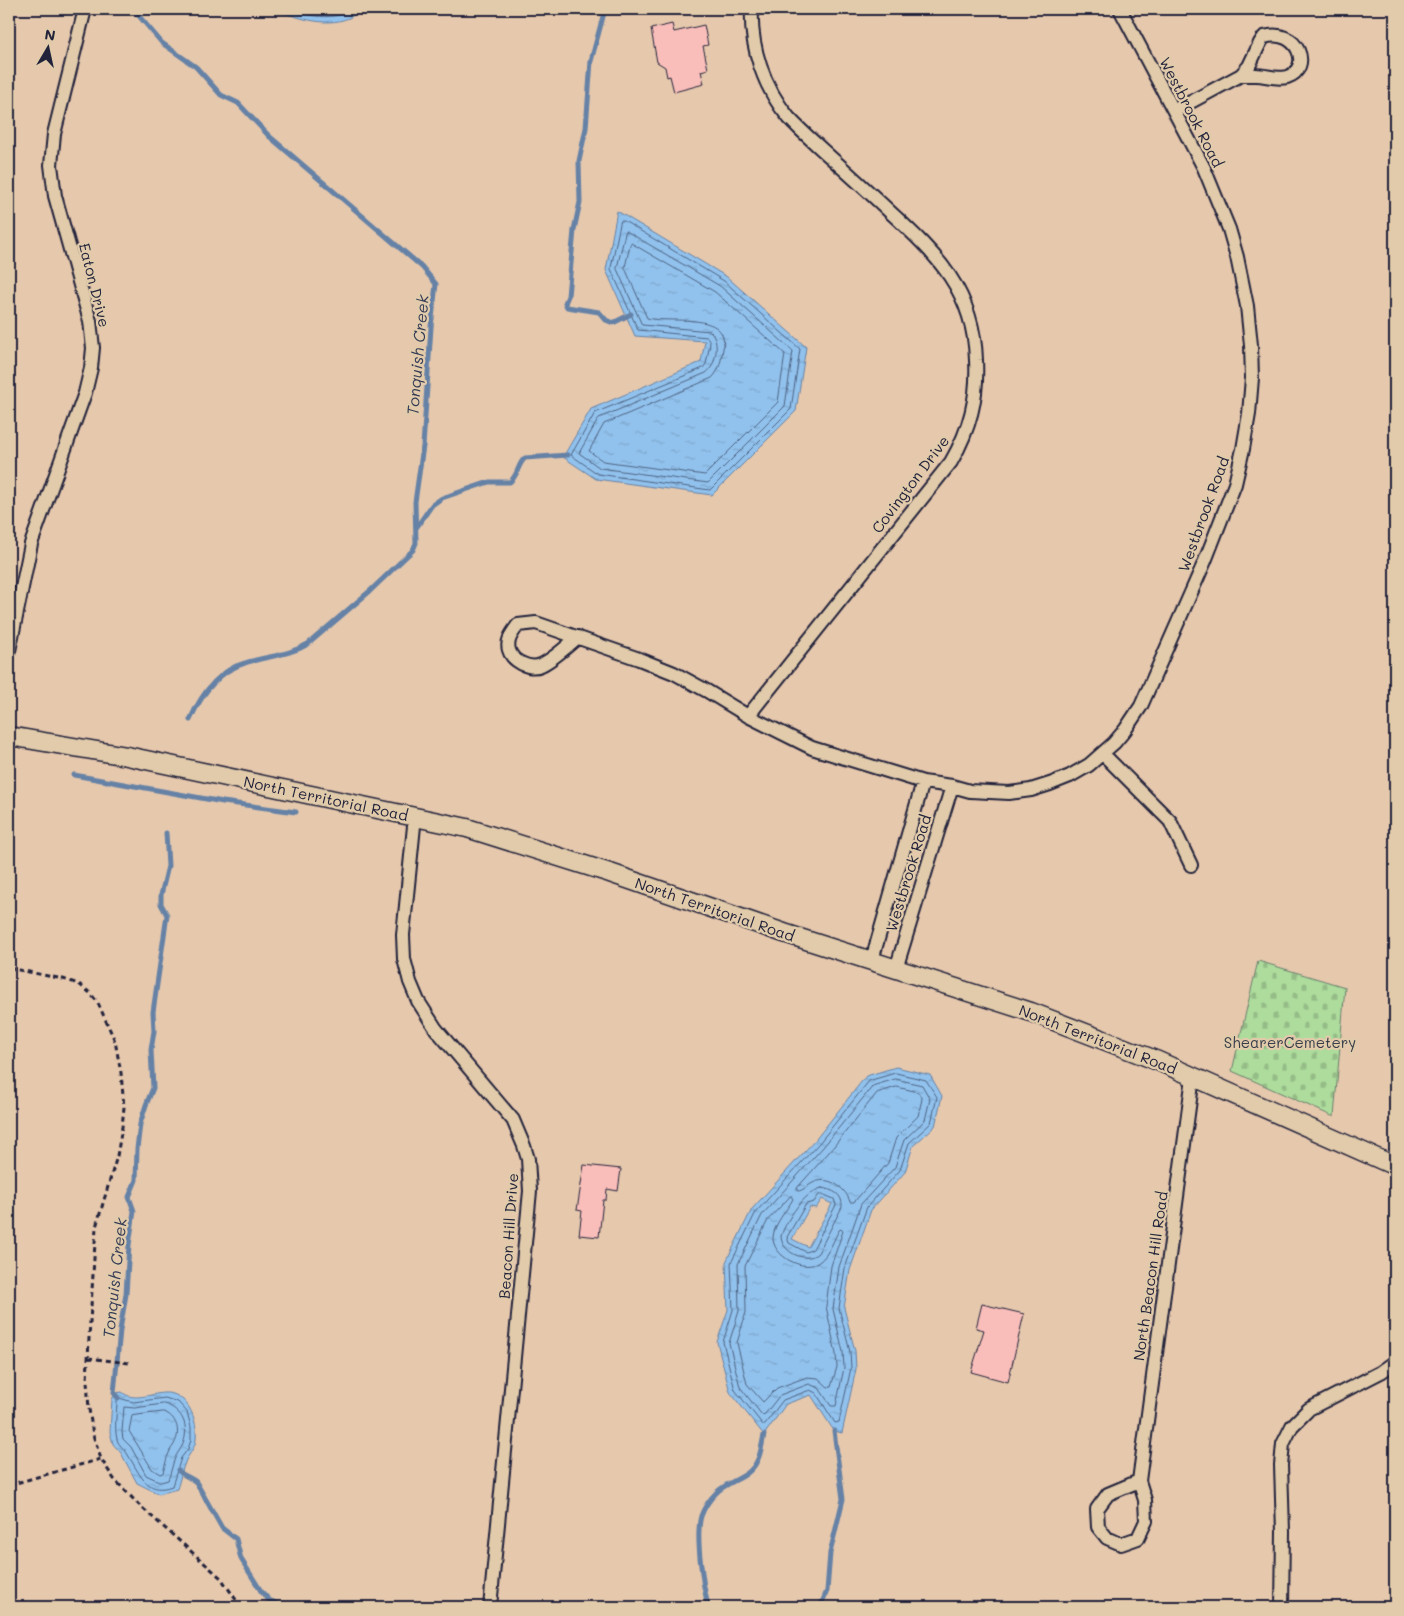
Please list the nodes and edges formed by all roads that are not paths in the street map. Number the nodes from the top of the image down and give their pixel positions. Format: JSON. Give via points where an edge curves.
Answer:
{"nodes":[{"id":1,"x":85,"y":9,"type":"edge"},
{"id":2,"x":752,"y":9,"type":"edge"},
{"id":3,"x":1120,"y":9,"type":"edge"},
{"id":4,"x":1240,"y":75,"type":"junction"},
{"id":5,"x":1174,"y":111,"type":"junction"},
{"id":6,"x":578,"y":637,"type":"junction"},
{"id":7,"x":9,"y":651,"type":"edge"},
{"id":8,"x":748,"y":716,"type":"junction"},
{"id":9,"x":9,"y":736,"type":"edge"},
{"id":10,"x":1103,"y":754,"type":"junction"},
{"id":11,"x":923,"y":782,"type":"junction"},
{"id":12,"x":952,"y":786,"type":"junction"},
{"id":13,"x":415,"y":816,"type":"junction"},
{"id":14,"x":1191,"y":865,"type":"dead end"},
{"id":15,"x":872,"y":960,"type":"junction"},
{"id":16,"x":896,"y":969,"type":"junction"},
{"id":17,"x":1193,"y":1077,"type":"junction"},
{"id":18,"x":1395,"y":1166,"type":"edge"},
{"id":19,"x":1395,"y":1362,"type":"edge"},
{"id":20,"x":1139,"y":1481,"type":"junction"},
{"id":21,"x":490,"y":1607,"type":"edge"},
{"id":22,"x":1282,"y":1607,"type":"edge"}],
"edges":[{"from":1,"to":7,"type":"street","name":"Eaton Drive","via":[[54,134],[52,165],[55,196],[90,321],[91,368],[86,393],[30,544]]},
{"from":2,"to":8,"type":"street","name":"Covington Drive","via":[[756,50],[765,79],[780,106],[801,130],[923,242],[945,268],[960,293],[970,320],[976,348],[977,377],[970,423],[951,462]]},
{"from":3,"to":5,"type":"street","name":"Westbrook Road"},
{"from":4,"to":4,"type":"street","via":[[1290,76],[1299,64],[1298,50],[1287,38],[1279,35],[1264,37],[1249,66]]},
{"from":4,"to":5,"type":"street"},
{"from":5,"to":10,"type":"street","name":"Westbrook Road","via":[[1216,194],[1237,257],[1251,345],[1249,414],[1234,484],[1205,561],[1141,706]]},
{"from":6,"to":6,"type":"street","name":"Westbrook Road","via":[[536,622],[518,625],[510,635],[508,648],[514,659],[527,666],[539,666]]},
{"from":6,"to":8,"type":"street","name":"Westbrook Road","via":[[674,674]]},
{"from":8,"to":11,"type":"street","name":"Westbrook Road","via":[[812,748]]},
{"from":9,"to":13,"type":"main road","name":"North Territorial Road","via":[[127,756]]},
{"from":10,"to":12,"type":"street","name":"Westbrook Road","via":[[1070,776],[1031,790],[986,793]]},
{"from":10,"to":14,"type":"street","via":[[1170,821]]},
{"from":11,"to":12,"type":"street","name":"Westbrook Road"},
{"from":11,"to":15,"type":"street","name":"Westbrook Road"},
{"from":12,"to":16,"type":"street","name":"Westbrook Road"},
{"from":13,"to":15,"type":"main road","name":"North Territorial Road","via":[[467,828],[610,872]]},
{"from":13,"to":21,"type":"street","name":"Beacon Hill Drive","via":[[403,935],[404,959],[410,982],[436,1029],[513,1120],[524,1146],[530,1173]]},
{"from":15,"to":16,"type":"main road","name":"North Territorial Road"},
{"from":16,"to":17,"type":"main road","name":"North Territorial Road","via":[[1032,1012]]},
{"from":17,"to":18,"type":"main road","name":"North Territorial Road"},
{"from":17,"to":20,"type":"street","name":"North Beacon Hill Road"},
{"from":19,"to":22,"type":"street","via":[[1309,1409],[1292,1426],[1283,1444]]},
{"from":20,"to":20,"type":"street","name":"North Beacon Hill Road","via":[[1108,1494],[1097,1509],[1098,1527],[1107,1538],[1121,1544],[1138,1538],[1146,1521],[1145,1500]]}]}
